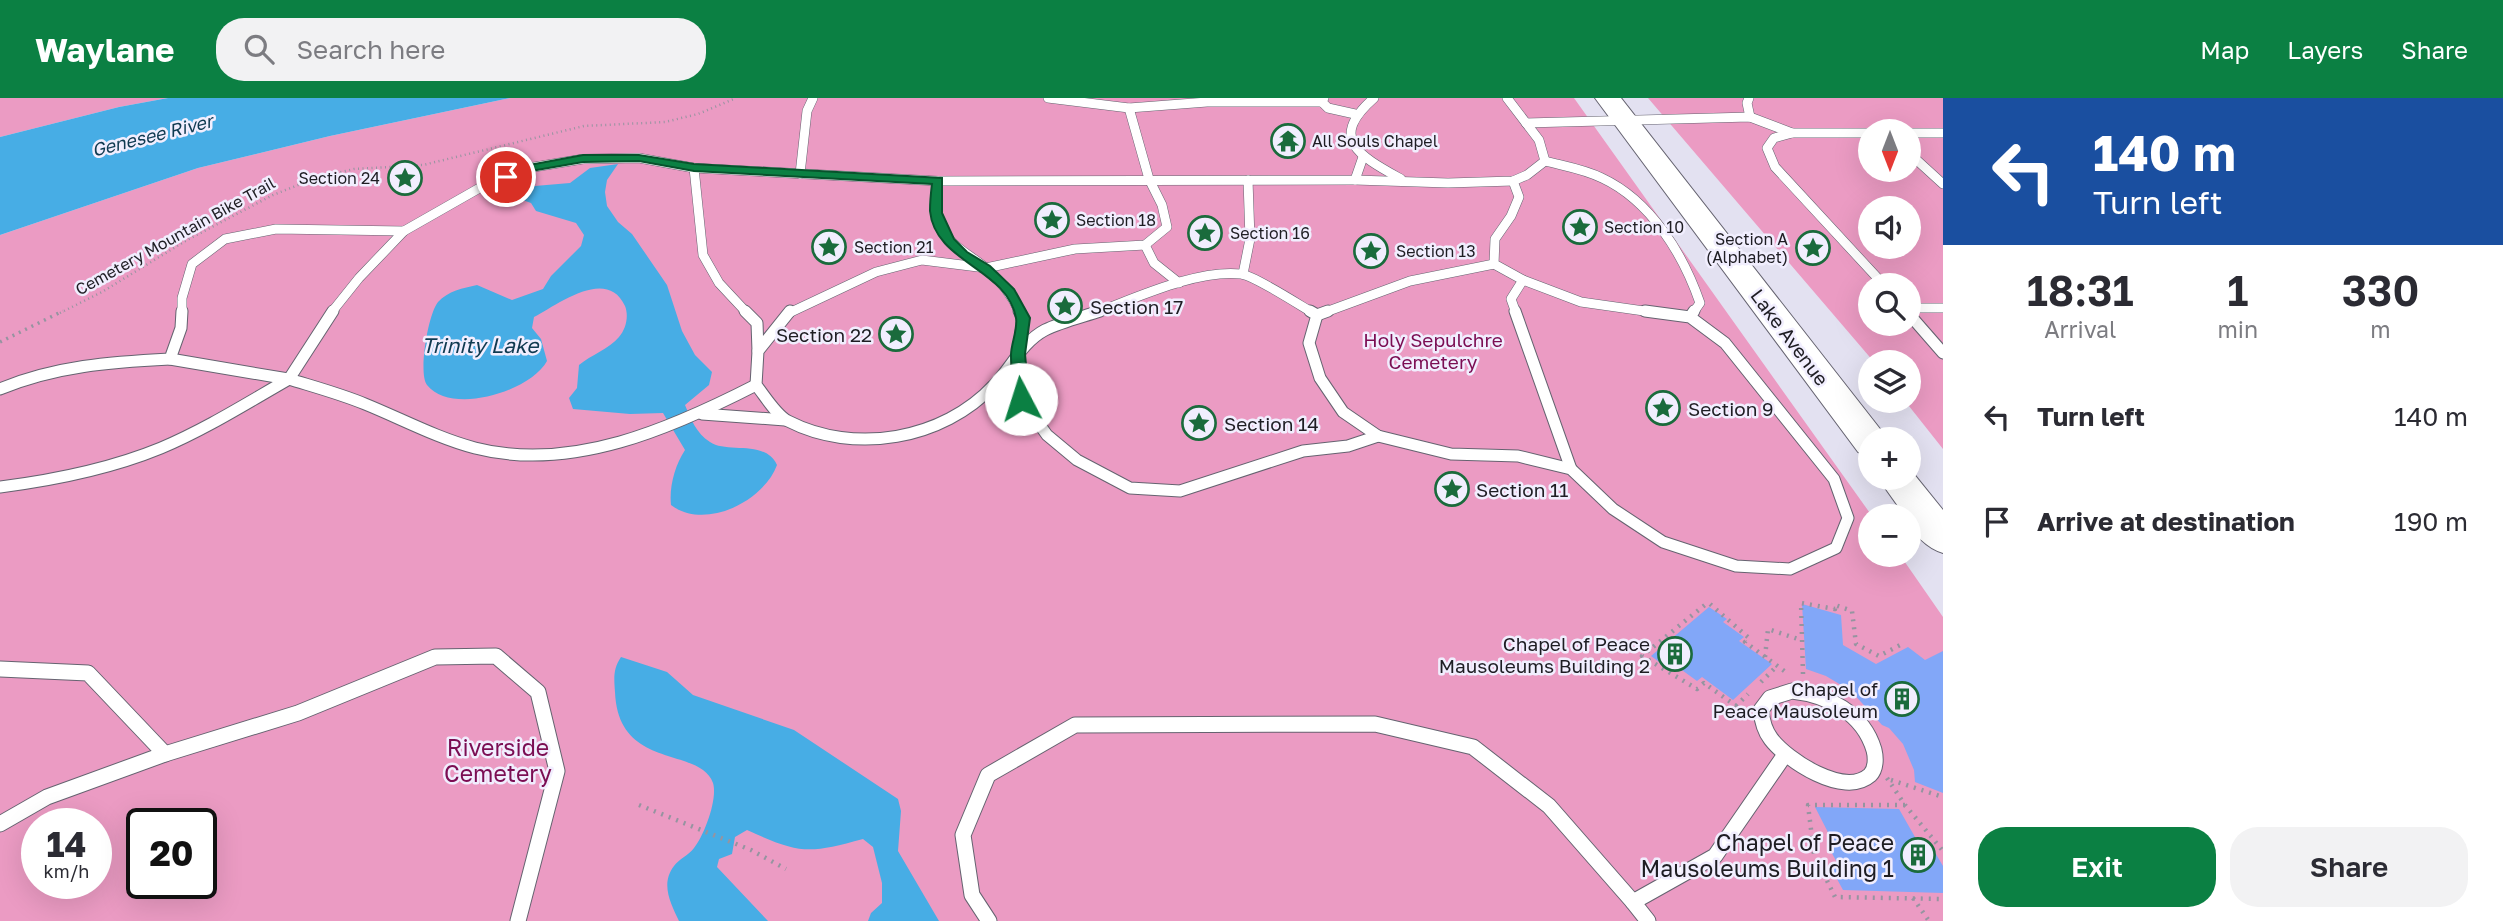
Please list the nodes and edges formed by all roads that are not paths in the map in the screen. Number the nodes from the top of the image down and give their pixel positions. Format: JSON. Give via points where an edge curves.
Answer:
{"nodes":[{"id":1,"x":813,"y":98,"type":"edge"},
{"id":2,"x":1048,"y":98,"type":"edge"},
{"id":3,"x":1507,"y":98,"type":"edge"},
{"id":4,"x":1749,"y":98,"type":"edge"},
{"id":5,"x":1206,"y":100,"type":"edge"},
{"id":6,"x":1323,"y":100,"type":"edge"},
{"id":7,"x":1366,"y":100,"type":"edge"},
{"id":8,"x":1129,"y":108,"type":"junction"},
{"id":9,"x":1616,"y":109,"type":"edge"},
{"id":10,"x":1355,"y":114,"type":"junction"},
{"id":11,"x":1750,"y":117,"type":"junction"},
{"id":12,"x":1526,"y":123,"type":"junction"},
{"id":13,"x":1792,"y":133,"type":"junction"},
{"id":14,"x":1858,"y":133,"type":"edge"},
{"id":15,"x":1922,"y":133,"type":"edge"},
{"id":16,"x":1943,"y":133,"type":"edge"},
{"id":17,"x":1363,"y":157,"type":"junction"},
{"id":18,"x":1545,"y":161,"type":"junction"},
{"id":19,"x":1922,"y":165,"type":"edge"},
{"id":20,"x":694,"y":168,"type":"junction"},
{"id":21,"x":800,"y":174,"type":"junction"},
{"id":22,"x":1149,"y":179,"type":"junction"},
{"id":23,"x":1248,"y":180,"type":"junction"},
{"id":24,"x":1355,"y":180,"type":"junction"},
{"id":25,"x":938,"y":181,"type":"junction"},
{"id":26,"x":1404,"y":181,"type":"junction"},
{"id":27,"x":1513,"y":181,"type":"junction"},
{"id":28,"x":1943,"y":184,"type":"edge"},
{"id":29,"x":404,"y":231,"type":"junction"},
{"id":30,"x":1145,"y":244,"type":"junction"},
{"id":31,"x":1494,"y":264,"type":"junction"},
{"id":32,"x":986,"y":268,"type":"junction"},
{"id":33,"x":1873,"y":273,"type":"edge"},
{"id":34,"x":1243,"y":274,"type":"junction"},
{"id":35,"x":1524,"y":280,"type":"junction"},
{"id":36,"x":1179,"y":283,"type":"junction"},
{"id":37,"x":1921,"y":308,"type":"edge"},
{"id":38,"x":1943,"y":308,"type":"edge"},
{"id":39,"x":1317,"y":315,"type":"junction"},
{"id":40,"x":1690,"y":317,"type":"junction"},
{"id":41,"x":1921,"y":328,"type":"edge"},
{"id":42,"x":758,"y":351,"type":"junction"},
{"id":43,"x":1943,"y":353,"type":"edge"},
{"id":44,"x":1018,"y":354,"type":"junction"},
{"id":45,"x":170,"y":359,"type":"junction"},
{"id":46,"x":289,"y":379,"type":"junction"},
{"id":47,"x":756,"y":385,"type":"junction"},
{"id":48,"x":0,"y":389,"type":"edge"},
{"id":49,"x":701,"y":414,"type":"junction"},
{"id":50,"x":785,"y":420,"type":"junction"},
{"id":51,"x":1859,"y":427,"type":"edge"},
{"id":52,"x":637,"y":435,"type":"joint"},
{"id":53,"x":1378,"y":436,"type":"junction"},
{"id":54,"x":1571,"y":469,"type":"junction"},
{"id":55,"x":0,"y":487,"type":"edge"},
{"id":56,"x":1906,"y":490,"type":"edge"},
{"id":57,"x":1943,"y":538,"type":"edge"},
{"id":58,"x":0,"y":669,"type":"edge"},
{"id":59,"x":165,"y":754,"type":"junction"},
{"id":60,"x":1784,"y":756,"type":"junction"},
{"id":61,"x":0,"y":824,"type":"edge"},
{"id":62,"x":1633,"y":902,"type":"junction"},
{"id":63,"x":517,"y":921,"type":"edge"},
{"id":64,"x":989,"y":921,"type":"edge"},
{"id":65,"x":1648,"y":921,"type":"edge"}],
"edges":[{"from":1,"to":21,"type":"lane","via":[[807,111]]},
{"from":2,"to":8,"type":"lane"},
{"from":3,"to":12,"type":"lane"},
{"from":4,"to":11,"type":"lane"},
{"from":5,"to":6,"type":"lane"},
{"from":5,"to":8,"type":"lane"},
{"from":6,"to":10,"type":"lane","via":[[1328,108]]},
{"from":7,"to":10,"type":"lane"},
{"from":8,"to":22,"type":"lane"},
{"from":9,"to":11,"type":"lane"},
{"from":9,"to":12,"type":"lane"},
{"from":9,"to":51,"type":"main road","name":"Lake Avenue"},
{"from":10,"to":17,"type":"lane","via":[[1350,123],[1352,143]]},
{"from":11,"to":13,"type":"lane"},
{"from":12,"to":18,"type":"lane","via":[[1539,139]]},
{"from":13,"to":14,"type":"lane"},
{"from":13,"to":33,"type":"lane","via":[[1774,138],[1767,148],[1775,167]]},
{"from":15,"to":16,"type":"lane"},
{"from":17,"to":24,"type":"lane"},
{"from":17,"to":26,"type":"lane"},
{"from":18,"to":27,"type":"lane"},
{"from":18,"to":40,"type":"lane","via":[[1605,179],[1639,203],[1695,285],[1700,303]]},
{"from":19,"to":28,"type":"lane"},
{"from":20,"to":21,"type":"lane"},
{"from":20,"to":29,"type":"lane","via":[[639,158],[583,159],[528,168],[483,186]]},
{"from":20,"to":42,"type":"lane","via":[[703,255],[719,283],[757,323]]},
{"from":21,"to":25,"type":"lane"},
{"from":22,"to":23,"type":"lane"},
{"from":22,"to":25,"type":"lane"},
{"from":22,"to":30,"type":"lane","via":[[1167,227]]},
{"from":23,"to":24,"type":"lane"},
{"from":23,"to":34,"type":"lane","via":[[1250,239]]},
{"from":24,"to":26,"type":"lane"},
{"from":25,"to":32,"type":"lane","via":[[936,213],[948,240]]},
{"from":26,"to":27,"type":"lane"},
{"from":27,"to":31,"type":"lane","via":[[1519,197],[1495,239]]},
{"from":29,"to":45,"type":"lane","via":[[276,229],[225,239],[192,264],[182,298],[181,328]]},
{"from":29,"to":46,"type":"lane","via":[[326,319]]},
{"from":30,"to":32,"type":"lane","via":[[1075,249]]},
{"from":30,"to":36,"type":"lane","via":[[1154,263]]},
{"from":31,"to":35,"type":"lane"},
{"from":31,"to":39,"type":"lane","via":[[1410,281]]},
{"from":32,"to":42,"type":"lane","via":[[922,260],[876,272],[790,311]]},
{"from":32,"to":44,"type":"lane","via":[[1010,292],[1023,318]]},
{"from":34,"to":36,"type":"lane"},
{"from":34,"to":39,"type":"lane"},
{"from":35,"to":40,"type":"lane","via":[[1581,302]]},
{"from":35,"to":54,"type":"lane","via":[[1511,299]]},
{"from":36,"to":44,"type":"lane","via":[[1043,331]]},
{"from":37,"to":38,"type":"lane"},
{"from":39,"to":53,"type":"lane","via":[[1309,343],[1320,378],[1343,412]]},
{"from":40,"to":54,"type":"lane","via":[[1725,343],[1834,479],[1848,518],[1836,548],[1790,569],[1736,566],[1663,541],[1613,509]]},
{"from":41,"to":43,"type":"lane"},
{"from":42,"to":47,"type":"lane"},
{"from":44,"to":50,"type":"lane","via":[[994,386],[930,429],[883,439],[835,438]]},
{"from":44,"to":53,"type":"lane","via":[[1021,399],[1047,435],[1077,460],[1130,488],[1181,491],[1303,452],[1348,446]]},
{"from":45,"to":46,"type":"lane"},
{"from":45,"to":48,"type":"lane","via":[[91,362]]},
{"from":46,"to":52,"type":"lane","via":[[372,406],[432,434],[504,454],[574,451]]},
{"from":46,"to":55,"type":"lane","via":[[160,448],[89,471]]},
{"from":47,"to":49,"type":"lane"},
{"from":47,"to":50,"type":"lane"},
{"from":49,"to":50,"type":"lane"},
{"from":49,"to":52,"type":"lane"},
{"from":53,"to":54,"type":"lane","via":[[1451,454],[1518,456]]},
{"from":56,"to":57,"type":"main road"},
{"from":58,"to":59,"type":"lane","via":[[88,673]]},
{"from":59,"to":61,"type":"lane","via":[[47,797]]},
{"from":59,"to":63,"type":"lane","via":[[299,713],[435,657],[496,656],[538,692],[557,771]]},
{"from":60,"to":60,"type":"lane","via":[[1832,781],[1860,780],[1874,768],[1877,755],[1872,740],[1847,710],[1810,693],[1792,691],[1766,700],[1761,711],[1770,741]]},
{"from":60,"to":62,"type":"lane","via":[[1715,856]]},
{"from":62,"to":64,"type":"lane","via":[[1549,806],[1473,747],[1375,723],[1075,725],[988,775],[963,835],[972,895]]},
{"from":62,"to":65,"type":"lane"}]}
